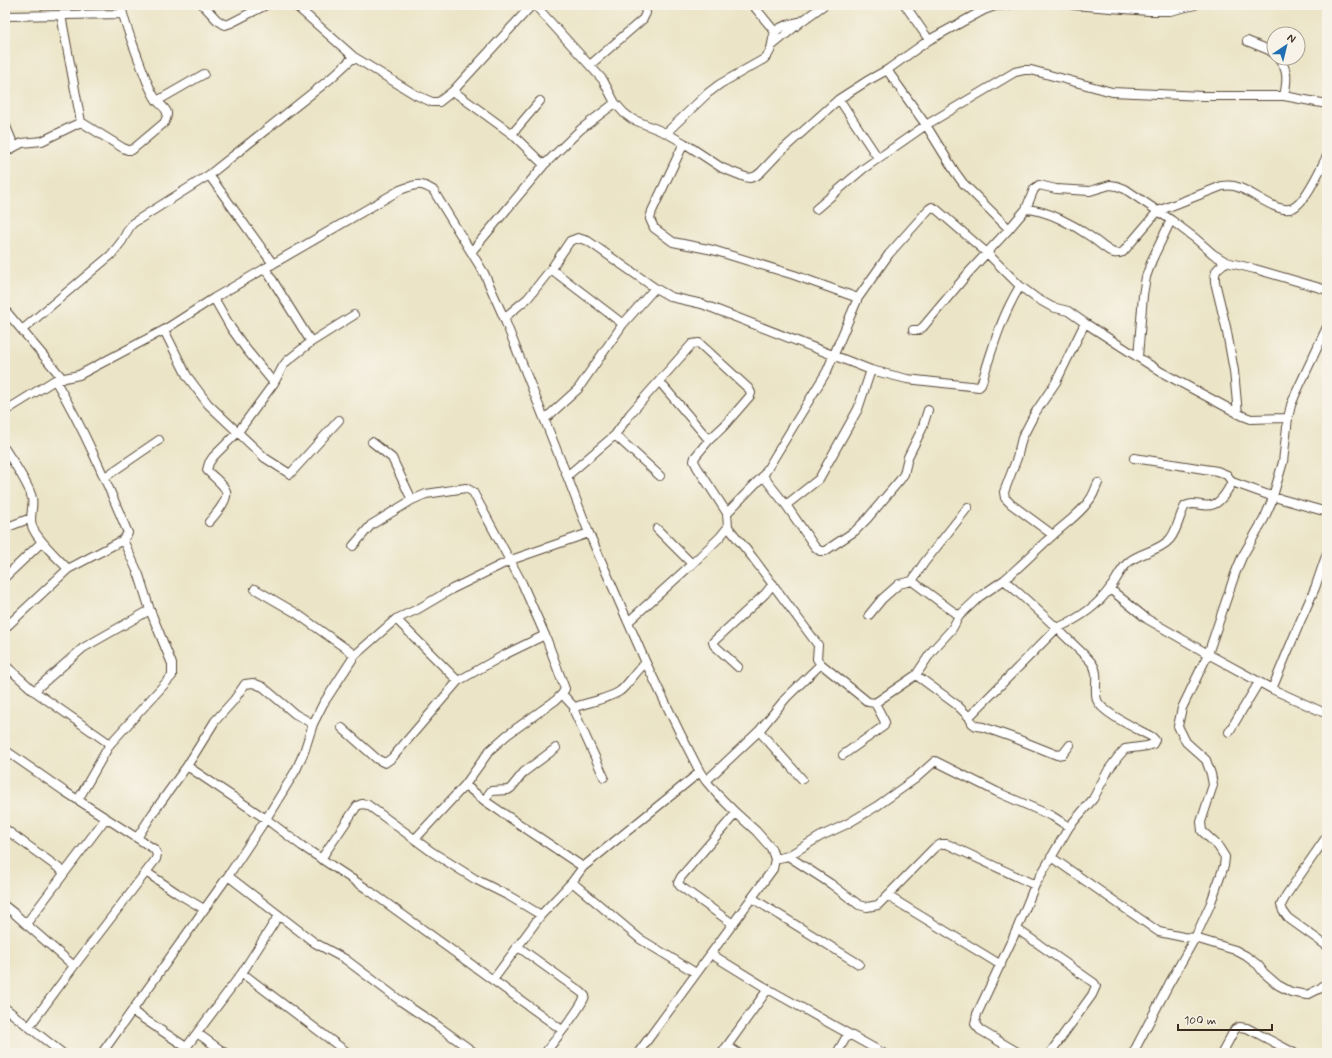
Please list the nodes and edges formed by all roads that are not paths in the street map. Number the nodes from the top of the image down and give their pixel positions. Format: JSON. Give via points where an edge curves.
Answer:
{"nodes":[{"id":1,"x":121,"y":5,"type":"edge"},
{"id":2,"x":203,"y":5,"type":"edge"},
{"id":3,"x":266,"y":5,"type":"edge"},
{"id":4,"x":295,"y":5,"type":"edge"},
{"id":5,"x":532,"y":5,"type":"edge"},
{"id":6,"x":535,"y":5,"type":"edge"},
{"id":7,"x":644,"y":5,"type":"edge"},
{"id":8,"x":753,"y":5,"type":"edge"},
{"id":9,"x":824,"y":5,"type":"edge"},
{"id":10,"x":904,"y":5,"type":"edge"},
{"id":11,"x":1007,"y":5,"type":"edge"},
{"id":12,"x":1073,"y":5,"type":"edge"},
{"id":13,"x":1195,"y":5,"type":"edge"},
{"id":14,"x":123,"y":14,"type":"junction"},
{"id":15,"x":5,"y":16,"type":"edge"},
{"id":16,"x":61,"y":16,"type":"junction"},
{"id":17,"x":802,"y":21,"type":"junction"},
{"id":18,"x":775,"y":32,"type":"junction"},
{"id":19,"x":929,"y":40,"type":"junction"},
{"id":20,"x":1247,"y":41,"type":"dead end"},
{"id":21,"x":773,"y":45,"type":"junction"},
{"id":22,"x":1266,"y":49,"type":"edge"},
{"id":23,"x":354,"y":57,"type":"junction"},
{"id":24,"x":590,"y":65,"type":"junction"},
{"id":25,"x":1284,"y":66,"type":"edge"},
{"id":26,"x":887,"y":70,"type":"junction"},
{"id":27,"x":204,"y":74,"type":"dead end"},
{"id":28,"x":453,"y":90,"type":"junction"},
{"id":29,"x":1284,"y":96,"type":"junction"},
{"id":30,"x":838,"y":99,"type":"junction"},
{"id":31,"x":157,"y":101,"type":"junction"},
{"id":32,"x":540,"y":101,"type":"dead end"},
{"id":33,"x":616,"y":103,"type":"junction"},
{"id":34,"x":1327,"y":104,"type":"edge"},
{"id":35,"x":81,"y":122,"type":"junction"},
{"id":36,"x":5,"y":124,"type":"edge"},
{"id":37,"x":926,"y":125,"type":"junction"},
{"id":38,"x":666,"y":133,"type":"junction"},
{"id":39,"x":512,"y":134,"type":"junction"},
{"id":40,"x":684,"y":143,"type":"junction"},
{"id":41,"x":14,"y":146,"type":"junction"},
{"id":42,"x":5,"y":152,"type":"edge"},
{"id":43,"x":1327,"y":156,"type":"edge"},
{"id":44,"x":878,"y":158,"type":"junction"},
{"id":45,"x":544,"y":165,"type":"junction"},
{"id":46,"x":209,"y":176,"type":"junction"},
{"id":47,"x":816,"y":209,"type":"dead end"},
{"id":48,"x":1026,"y":209,"type":"junction"},
{"id":49,"x":1158,"y":211,"type":"junction"},
{"id":50,"x":1171,"y":220,"type":"junction"},
{"id":51,"x":1009,"y":230,"type":"junction"},
{"id":52,"x":472,"y":251,"type":"junction"},
{"id":53,"x":987,"y":253,"type":"junction"},
{"id":54,"x":1226,"y":262,"type":"junction"},
{"id":55,"x":273,"y":264,"type":"junction"},
{"id":56,"x":265,"y":268,"type":"junction"},
{"id":57,"x":551,"y":270,"type":"junction"},
{"id":58,"x":1020,"y":286,"type":"junction"},
{"id":59,"x":655,"y":288,"type":"junction"},
{"id":60,"x":1327,"y":290,"type":"edge"},
{"id":61,"x":214,"y":298,"type":"junction"},
{"id":62,"x":858,"y":298,"type":"junction"},
{"id":63,"x":5,"y":310,"type":"edge"},
{"id":64,"x":354,"y":315,"type":"dead end"},
{"id":65,"x":504,"y":318,"type":"junction"},
{"id":66,"x":1084,"y":323,"type":"junction"},
{"id":67,"x":623,"y":324,"type":"junction"},
{"id":68,"x":1327,"y":327,"type":"edge"},
{"id":69,"x":22,"y":330,"type":"junction"},
{"id":70,"x":164,"y":330,"type":"junction"},
{"id":71,"x":913,"y":330,"type":"dead end"},
{"id":72,"x":311,"y":342,"type":"junction"},
{"id":73,"x":833,"y":355,"type":"junction"},
{"id":74,"x":1138,"y":357,"type":"junction"},
{"id":75,"x":871,"y":370,"type":"junction"},
{"id":76,"x":59,"y":380,"type":"junction"},
{"id":77,"x":659,"y":381,"type":"junction"},
{"id":78,"x":274,"y":383,"type":"junction"},
{"id":79,"x":928,"y":410,"type":"dead end"},
{"id":80,"x":5,"y":411,"type":"edge"},
{"id":81,"x":1238,"y":414,"type":"junction"},
{"id":82,"x":1288,"y":418,"type":"junction"},
{"id":83,"x":545,"y":419,"type":"junction"},
{"id":84,"x":339,"y":420,"type":"dead end"},
{"id":85,"x":238,"y":432,"type":"junction"},
{"id":86,"x":615,"y":434,"type":"junction"},
{"id":87,"x":159,"y":440,"type":"dead end"},
{"id":88,"x":709,"y":440,"type":"junction"},
{"id":89,"x":372,"y":442,"type":"dead end"},
{"id":90,"x":5,"y":449,"type":"edge"},
{"id":91,"x":1134,"y":458,"type":"dead end"},
{"id":92,"x":568,"y":476,"type":"junction"},
{"id":93,"x":660,"y":476,"type":"dead end"},
{"id":94,"x":763,"y":476,"type":"junction"},
{"id":95,"x":105,"y":477,"type":"junction"},
{"id":96,"x":1232,"y":482,"type":"junction"},
{"id":97,"x":1098,"y":483,"type":"dead end"},
{"id":98,"x":1274,"y":497,"type":"junction"},
{"id":99,"x":412,"y":500,"type":"junction"},
{"id":100,"x":786,"y":505,"type":"junction"},
{"id":101,"x":968,"y":507,"type":"dead end"},
{"id":102,"x":1327,"y":512,"type":"edge"},
{"id":103,"x":727,"y":513,"type":"junction"},
{"id":104,"x":31,"y":518,"type":"junction"},
{"id":105,"x":209,"y":522,"type":"dead end"},
{"id":106,"x":728,"y":527,"type":"junction"},
{"id":107,"x":5,"y":528,"type":"edge"},
{"id":108,"x":657,"y":528,"type":"dead end"},
{"id":109,"x":589,"y":533,"type":"junction"},
{"id":110,"x":1053,"y":535,"type":"junction"},
{"id":111,"x":123,"y":540,"type":"junction"},
{"id":112,"x":42,"y":542,"type":"junction"},
{"id":113,"x":353,"y":546,"type":"dead end"},
{"id":114,"x":1327,"y":553,"type":"edge"},
{"id":115,"x":510,"y":560,"type":"junction"},
{"id":116,"x":692,"y":564,"type":"junction"},
{"id":117,"x":68,"y":569,"type":"junction"},
{"id":118,"x":5,"y":577,"type":"edge"},
{"id":119,"x":912,"y":580,"type":"junction"},
{"id":120,"x":1004,"y":580,"type":"junction"},
{"id":121,"x":773,"y":584,"type":"junction"},
{"id":122,"x":255,"y":589,"type":"dead end"},
{"id":123,"x":1110,"y":590,"type":"junction"},
{"id":124,"x":150,"y":610,"type":"junction"},
{"id":125,"x":870,"y":615,"type":"dead end"},
{"id":126,"x":959,"y":616,"type":"junction"},
{"id":127,"x":396,"y":619,"type":"junction"},
{"id":128,"x":628,"y":622,"type":"junction"},
{"id":129,"x":5,"y":628,"type":"edge"},
{"id":130,"x":1057,"y":628,"type":"junction"},
{"id":131,"x":545,"y":635,"type":"junction"},
{"id":132,"x":1208,"y":654,"type":"junction"},
{"id":133,"x":355,"y":655,"type":"junction"},
{"id":134,"x":646,"y":663,"type":"junction"},
{"id":135,"x":821,"y":664,"type":"junction"},
{"id":136,"x":5,"y":665,"type":"edge"},
{"id":137,"x":738,"y":667,"type":"dead end"},
{"id":138,"x":916,"y":675,"type":"junction"},
{"id":139,"x":458,"y":681,"type":"junction"},
{"id":140,"x":1259,"y":682,"type":"junction"},
{"id":141,"x":1272,"y":689,"type":"junction"},
{"id":142,"x":34,"y":692,"type":"junction"},
{"id":143,"x":562,"y":694,"type":"junction"},
{"id":144,"x":875,"y":703,"type":"junction"},
{"id":145,"x":575,"y":708,"type":"junction"},
{"id":146,"x":1327,"y":714,"type":"edge"},
{"id":147,"x":969,"y":717,"type":"junction"},
{"id":148,"x":313,"y":724,"type":"junction"},
{"id":149,"x":342,"y":728,"type":"dead end"},
{"id":150,"x":759,"y":731,"type":"junction"},
{"id":151,"x":1229,"y":732,"type":"dead end"},
{"id":152,"x":110,"y":744,"type":"junction"},
{"id":153,"x":1070,"y":745,"type":"dead end"},
{"id":154,"x":556,"y":748,"type":"dead end"},
{"id":155,"x":5,"y":750,"type":"edge"},
{"id":156,"x":843,"y":754,"type":"dead end"},
{"id":157,"x":187,"y":766,"type":"junction"},
{"id":158,"x":700,"y":772,"type":"junction"},
{"id":159,"x":604,"y":778,"type":"dead end"},
{"id":160,"x":802,"y":779,"type":"dead end"},
{"id":161,"x":706,"y":781,"type":"junction"},
{"id":162,"x":465,"y":785,"type":"junction"},
{"id":163,"x":78,"y":800,"type":"junction"},
{"id":164,"x":486,"y":801,"type":"junction"},
{"id":165,"x":736,"y":813,"type":"junction"},
{"id":166,"x":106,"y":818,"type":"junction"},
{"id":167,"x":266,"y":819,"type":"junction"},
{"id":168,"x":1069,"y":827,"type":"junction"},
{"id":169,"x":5,"y":829,"type":"edge"},
{"id":170,"x":1327,"y":836,"type":"edge"},
{"id":171,"x":137,"y":838,"type":"junction"},
{"id":172,"x":415,"y":839,"type":"junction"},
{"id":173,"x":788,"y":856,"type":"junction"},
{"id":174,"x":1052,"y":857,"type":"junction"},
{"id":175,"x":321,"y":859,"type":"junction"},
{"id":176,"x":775,"y":859,"type":"junction"},
{"id":177,"x":583,"y":867,"type":"junction"},
{"id":178,"x":64,"y":872,"type":"junction"},
{"id":179,"x":146,"y":872,"type":"junction"},
{"id":180,"x":228,"y":876,"type":"junction"},
{"id":181,"x":572,"y":882,"type":"junction"},
{"id":182,"x":1035,"y":885,"type":"junction"},
{"id":183,"x":888,"y":896,"type":"junction"},
{"id":184,"x":752,"y":898,"type":"junction"},
{"id":185,"x":5,"y":906,"type":"edge"},
{"id":186,"x":204,"y":909,"type":"junction"},
{"id":187,"x":540,"y":915,"type":"junction"},
{"id":188,"x":279,"y":916,"type":"junction"},
{"id":189,"x":26,"y":924,"type":"junction"},
{"id":190,"x":733,"y":924,"type":"junction"},
{"id":191,"x":1018,"y":929,"type":"junction"},
{"id":192,"x":1195,"y":938,"type":"junction"},
{"id":193,"x":517,"y":946,"type":"junction"},
{"id":194,"x":1327,"y":946,"type":"edge"},
{"id":195,"x":711,"y":954,"type":"junction"},
{"id":196,"x":859,"y":964,"type":"dead end"},
{"id":197,"x":1001,"y":964,"type":"junction"},
{"id":198,"x":74,"y":966,"type":"junction"},
{"id":199,"x":242,"y":973,"type":"junction"},
{"id":200,"x":696,"y":973,"type":"junction"},
{"id":201,"x":493,"y":980,"type":"junction"},
{"id":202,"x":1327,"y":983,"type":"edge"},
{"id":203,"x":768,"y":989,"type":"junction"},
{"id":204,"x":5,"y":1008,"type":"edge"},
{"id":205,"x":132,"y":1011,"type":"junction"},
{"id":206,"x":29,"y":1027,"type":"junction"},
{"id":207,"x":562,"y":1030,"type":"junction"},
{"id":208,"x":197,"y":1033,"type":"junction"},
{"id":209,"x":848,"y":1034,"type":"junction"},
{"id":210,"x":184,"y":1050,"type":"edge"},
{"id":211,"x":725,"y":1050,"type":"edge"},
{"id":212,"x":62,"y":1053,"type":"edge"},
{"id":213,"x":102,"y":1053,"type":"edge"},
{"id":214,"x":226,"y":1053,"type":"edge"},
{"id":215,"x":348,"y":1053,"type":"edge"},
{"id":216,"x":475,"y":1053,"type":"edge"},
{"id":217,"x":545,"y":1053,"type":"edge"},
{"id":218,"x":638,"y":1053,"type":"edge"},
{"id":219,"x":738,"y":1053,"type":"edge"},
{"id":220,"x":837,"y":1053,"type":"edge"},
{"id":221,"x":882,"y":1053,"type":"edge"},
{"id":222,"x":1019,"y":1053,"type":"edge"},
{"id":223,"x":1050,"y":1053,"type":"edge"},
{"id":224,"x":1133,"y":1053,"type":"edge"},
{"id":225,"x":1222,"y":1053,"type":"edge"},
{"id":226,"x":1294,"y":1053,"type":"edge"}],
"edges":[{"from":1,"to":14,"type":"street"},
{"from":2,"to":3,"type":"street","via":[[225,25]]},
{"from":4,"to":23,"type":"street"},
{"from":5,"to":28,"type":"street"},
{"from":6,"to":24,"type":"street"},
{"from":7,"to":24,"type":"street","via":[[646,13],[643,20]]},
{"from":8,"to":18,"type":"street"},
{"from":9,"to":17,"type":"street"},
{"from":10,"to":19,"type":"street"},
{"from":11,"to":19,"type":"street","via":[[984,10]]},
{"from":12,"to":13,"type":"street","via":[[1163,11]]},
{"from":14,"to":16,"type":"street"},
{"from":14,"to":31,"type":"street","via":[[150,91]]},
{"from":15,"to":16,"type":"street"},
{"from":16,"to":35,"type":"street"},
{"from":17,"to":18,"type":"street","via":[[783,26]]},
{"from":17,"to":21,"type":"street"},
{"from":18,"to":21,"type":"street"},
{"from":19,"to":26,"type":"street"},
{"from":20,"to":22,"type":"street"},
{"from":21,"to":38,"type":"street","via":[[771,52],[764,59],[708,93]]},
{"from":23,"to":28,"type":"street","via":[[432,102],[439,102]]},
{"from":23,"to":46,"type":"street"},
{"from":24,"to":33,"type":"street","via":[[607,86]]},
{"from":25,"to":29,"type":"street","via":[[1288,78]]},
{"from":26,"to":30,"type":"street"},
{"from":26,"to":37,"type":"street"},
{"from":27,"to":31,"type":"street"},
{"from":28,"to":39,"type":"street"},
{"from":29,"to":34,"type":"street"},
{"from":29,"to":37,"type":"street","via":[[1112,92],[1024,70],[1015,72]]},
{"from":30,"to":40,"type":"street","via":[[761,172],[750,178],[722,168]]},
{"from":30,"to":44,"type":"street"},
{"from":31,"to":35,"type":"street","via":[[167,112],[168,117],[132,150],[123,148]]},
{"from":32,"to":39,"type":"street"},
{"from":33,"to":38,"type":"street","via":[[632,119]]},
{"from":33,"to":45,"type":"street","via":[[581,129]]},
{"from":35,"to":41,"type":"street","via":[[42,140]]},
{"from":36,"to":41,"type":"street"},
{"from":37,"to":44,"type":"street"},
{"from":37,"to":51,"type":"street","via":[[963,183]]},
{"from":38,"to":40,"type":"street"},
{"from":39,"to":45,"type":"street"},
{"from":40,"to":62,"type":"street","via":[[652,211],[650,219],[654,228],[673,242],[713,250]]},
{"from":41,"to":42,"type":"street"},
{"from":43,"to":49,"type":"street","via":[[1305,195],[1296,207],[1289,210],[1280,209],[1240,187],[1231,185],[1202,193]]},
{"from":44,"to":47,"type":"street"},
{"from":45,"to":52,"type":"street"},
{"from":46,"to":55,"type":"street"},
{"from":46,"to":69,"type":"street","via":[[133,223],[111,255]]},
{"from":48,"to":49,"type":"street","via":[[1034,189],[1039,185],[1090,191],[1110,185],[1125,189]]},
{"from":48,"to":49,"type":"street","via":[[1046,213],[1067,223],[1118,254],[1123,252]]},
{"from":48,"to":51,"type":"street"},
{"from":49,"to":50,"type":"street"},
{"from":50,"to":54,"type":"street"},
{"from":50,"to":74,"type":"street","via":[[1146,277]]},
{"from":51,"to":53,"type":"street"},
{"from":52,"to":55,"type":"street","via":[[433,190],[416,184],[400,190]]},
{"from":52,"to":65,"type":"street"},
{"from":53,"to":58,"type":"street"},
{"from":53,"to":62,"type":"street","via":[[932,207],[889,254]]},
{"from":53,"to":71,"type":"street","via":[[922,329]]},
{"from":54,"to":60,"type":"street"},
{"from":54,"to":81,"type":"street","via":[[1214,275],[1228,334]]},
{"from":55,"to":56,"type":"street"},
{"from":56,"to":61,"type":"street"},
{"from":56,"to":72,"type":"street"},
{"from":57,"to":59,"type":"street","via":[[570,242],[578,238],[588,241]]},
{"from":57,"to":65,"type":"street","via":[[528,298]]},
{"from":57,"to":67,"type":"street"},
{"from":58,"to":66,"type":"street","via":[[1044,303],[1068,311]]},
{"from":58,"to":75,"type":"street","via":[[1006,311],[980,386],[908,379]]},
{"from":59,"to":67,"type":"street"},
{"from":59,"to":73,"type":"street","via":[[672,297],[702,304]]},
{"from":61,"to":70,"type":"street"},
{"from":61,"to":78,"type":"street","via":[[231,328]]},
{"from":62,"to":73,"type":"street"},
{"from":63,"to":69,"type":"street"},
{"from":64,"to":72,"type":"street"},
{"from":65,"to":83,"type":"street"},
{"from":66,"to":74,"type":"street"},
{"from":66,"to":110,"type":"street","via":[[1056,382],[1022,438],[1004,492],[1005,498],[1011,504]]},
{"from":67,"to":83,"type":"street","via":[[578,390]]},
{"from":68,"to":82,"type":"street","via":[[1296,393]]},
{"from":69,"to":76,"type":"street"},
{"from":70,"to":76,"type":"street","via":[[79,375]]},
{"from":70,"to":85,"type":"street","via":[[187,376],[208,404]]},
{"from":72,"to":78,"type":"street","via":[[283,366]]},
{"from":73,"to":75,"type":"street"},
{"from":73,"to":94,"type":"street"},
{"from":74,"to":81,"type":"street"},
{"from":75,"to":100,"type":"street","via":[[858,409],[819,479]]},
{"from":76,"to":80,"type":"street"},
{"from":76,"to":95,"type":"street"},
{"from":77,"to":86,"type":"street"},
{"from":77,"to":88,"type":"street"},
{"from":77,"to":88,"type":"street","via":[[695,343],[749,389],[750,396]]},
{"from":78,"to":85,"type":"street"},
{"from":79,"to":100,"type":"street","via":[[908,457],[904,474],[855,531],[825,551],[820,551]]},
{"from":81,"to":82,"type":"street","via":[[1251,420]]},
{"from":82,"to":98,"type":"street","via":[[1283,462]]},
{"from":83,"to":92,"type":"street"},
{"from":84,"to":85,"type":"street","via":[[290,474],[265,458]]},
{"from":85,"to":105,"type":"street","via":[[209,463],[208,470],[226,489],[227,494],[224,503]]},
{"from":86,"to":92,"type":"street"},
{"from":86,"to":93,"type":"street"},
{"from":87,"to":95,"type":"street"},
{"from":88,"to":103,"type":"street","via":[[694,461]]},
{"from":89,"to":99,"type":"street","via":[[392,458]]},
{"from":90,"to":104,"type":"street","via":[[32,498]]},
{"from":91,"to":96,"type":"street","via":[[1217,471],[1227,475]]},
{"from":92,"to":109,"type":"street"},
{"from":94,"to":100,"type":"street"},
{"from":94,"to":103,"type":"street"},
{"from":95,"to":111,"type":"street","via":[[128,533]]},
{"from":96,"to":98,"type":"street"},
{"from":96,"to":123,"type":"street","via":[[1213,505],[1186,506],[1169,540],[1128,562]]},
{"from":97,"to":110,"type":"street","via":[[1089,502]]},
{"from":98,"to":102,"type":"street"},
{"from":98,"to":132,"type":"street","via":[[1237,568]]},
{"from":99,"to":113,"type":"street","via":[[371,525]]},
{"from":99,"to":115,"type":"street","via":[[426,494],[466,488],[473,492]]},
{"from":101,"to":119,"type":"street"},
{"from":103,"to":106,"type":"street"},
{"from":104,"to":107,"type":"street"},
{"from":104,"to":112,"type":"street","via":[[32,527]]},
{"from":106,"to":116,"type":"street"},
{"from":106,"to":121,"type":"street"},
{"from":108,"to":116,"type":"street"},
{"from":109,"to":115,"type":"street"},
{"from":109,"to":128,"type":"street"},
{"from":110,"to":120,"type":"street"},
{"from":111,"to":117,"type":"street"},
{"from":111,"to":124,"type":"street","via":[[139,575]]},
{"from":112,"to":117,"type":"street"},
{"from":112,"to":118,"type":"street"},
{"from":114,"to":141,"type":"street"},
{"from":115,"to":127,"type":"street"},
{"from":115,"to":131,"type":"street"},
{"from":116,"to":128,"type":"street"},
{"from":117,"to":129,"type":"street"},
{"from":119,"to":125,"type":"street","via":[[899,584],[882,599]]},
{"from":119,"to":126,"type":"street"},
{"from":120,"to":126,"type":"street","via":[[979,597]]},
{"from":120,"to":130,"type":"street"},
{"from":121,"to":135,"type":"street","via":[[818,645],[818,659]]},
{"from":121,"to":137,"type":"street","via":[[713,642]]},
{"from":122,"to":133,"type":"street","via":[[296,613]]},
{"from":123,"to":130,"type":"street","via":[[1075,620]]},
{"from":123,"to":132,"type":"street","via":[[1147,619]]},
{"from":124,"to":142,"type":"street","via":[[83,648]]},
{"from":124,"to":152,"type":"street","via":[[172,664],[172,676]]},
{"from":126,"to":138,"type":"street"},
{"from":127,"to":133,"type":"street"},
{"from":127,"to":139,"type":"street"},
{"from":128,"to":134,"type":"street"},
{"from":130,"to":147,"type":"street"},
{"from":130,"to":168,"type":"street","via":[[1096,668],[1097,699],[1101,707],[1155,740],[1147,746],[1125,749],[1118,756],[1093,799]]},
{"from":131,"to":139,"type":"street"},
{"from":131,"to":143,"type":"street","via":[[565,689]]},
{"from":132,"to":140,"type":"street"},
{"from":132,"to":192,"type":"street","via":[[1182,708],[1178,726],[1186,742],[1206,760],[1213,786],[1201,822],[1202,831],[1218,846],[1225,857],[1218,884]]},
{"from":133,"to":148,"type":"street"},
{"from":134,"to":145,"type":"street","via":[[620,691]]},
{"from":134,"to":158,"type":"street"},
{"from":135,"to":144,"type":"street","via":[[868,702]]},
{"from":135,"to":150,"type":"street","via":[[786,698]]},
{"from":136,"to":142,"type":"street"},
{"from":138,"to":144,"type":"street"},
{"from":138,"to":147,"type":"street"},
{"from":139,"to":149,"type":"street","via":[[385,763]]},
{"from":140,"to":141,"type":"street"},
{"from":140,"to":151,"type":"street"},
{"from":141,"to":146,"type":"street"},
{"from":142,"to":152,"type":"street"},
{"from":143,"to":145,"type":"street"},
{"from":143,"to":162,"type":"street","via":[[506,735],[490,750]]},
{"from":144,"to":156,"type":"street","via":[[885,722],[884,726]]},
{"from":145,"to":159,"type":"street"},
{"from":147,"to":153,"type":"street","via":[[976,726],[1057,755],[1063,754]]},
{"from":148,"to":157,"type":"street","via":[[295,714],[263,687],[253,683],[245,684],[215,721]]},
{"from":148,"to":167,"type":"street","via":[[296,770]]},
{"from":150,"to":160,"type":"street"},
{"from":150,"to":161,"type":"street"},
{"from":152,"to":163,"type":"street"},
{"from":154,"to":164,"type":"street","via":[[524,772],[508,790],[491,791]]},
{"from":155,"to":163,"type":"street"},
{"from":157,"to":167,"type":"street"},
{"from":157,"to":171,"type":"street"},
{"from":158,"to":161,"type":"street"},
{"from":158,"to":177,"type":"street"},
{"from":161,"to":165,"type":"street"},
{"from":162,"to":164,"type":"street"},
{"from":162,"to":172,"type":"street"},
{"from":163,"to":166,"type":"street"},
{"from":164,"to":177,"type":"street"},
{"from":165,"to":176,"type":"street","via":[[771,848]]},
{"from":165,"to":190,"type":"street","via":[[678,883]]},
{"from":166,"to":171,"type":"street"},
{"from":166,"to":178,"type":"street"},
{"from":167,"to":175,"type":"street"},
{"from":167,"to":180,"type":"street"},
{"from":168,"to":173,"type":"street","via":[[1052,816],[935,761],[878,806]]},
{"from":168,"to":174,"type":"street"},
{"from":169,"to":178,"type":"street"},
{"from":170,"to":194,"type":"street","via":[[1281,905],[1288,918]]},
{"from":171,"to":179,"type":"street","via":[[154,849],[157,854]]},
{"from":172,"to":175,"type":"street","via":[[368,805],[362,804],[357,806]]},
{"from":172,"to":187,"type":"street","via":[[474,879]]},
{"from":173,"to":176,"type":"street"},
{"from":173,"to":183,"type":"street","via":[[859,905],[867,908],[878,905]]},
{"from":174,"to":182,"type":"street"},
{"from":174,"to":192,"type":"street","via":[[1159,932],[1170,936]]},
{"from":175,"to":201,"type":"street"},
{"from":176,"to":184,"type":"street","via":[[773,869]]},
{"from":177,"to":181,"type":"street"},
{"from":178,"to":189,"type":"street"},
{"from":179,"to":186,"type":"street"},
{"from":179,"to":198,"type":"street"},
{"from":180,"to":186,"type":"street"},
{"from":180,"to":188,"type":"street"},
{"from":181,"to":187,"type":"street"},
{"from":181,"to":200,"type":"street","via":[[640,939]]},
{"from":182,"to":183,"type":"street","via":[[947,844],[941,844],[934,848]]},
{"from":182,"to":191,"type":"street"},
{"from":183,"to":197,"type":"street"},
{"from":184,"to":190,"type":"street"},
{"from":184,"to":196,"type":"street"},
{"from":185,"to":189,"type":"street"},
{"from":186,"to":205,"type":"street"},
{"from":187,"to":193,"type":"street"},
{"from":188,"to":199,"type":"street"},
{"from":188,"to":216,"type":"street","via":[[315,943],[345,959]]},
{"from":189,"to":198,"type":"street"},
{"from":190,"to":195,"type":"street"},
{"from":191,"to":197,"type":"street"},
{"from":191,"to":223,"type":"street","via":[[1096,986]]},
{"from":192,"to":202,"type":"street","via":[[1246,956],[1278,985],[1292,992],[1307,995]]},
{"from":192,"to":224,"type":"street"},
{"from":193,"to":201,"type":"street"},
{"from":193,"to":207,"type":"street","via":[[584,996],[584,1000]]},
{"from":195,"to":200,"type":"street"},
{"from":195,"to":203,"type":"street"},
{"from":197,"to":222,"type":"street","via":[[977,1014],[975,1024],[980,1030]]},
{"from":198,"to":206,"type":"street"},
{"from":199,"to":208,"type":"street"},
{"from":199,"to":215,"type":"street"},
{"from":200,"to":218,"type":"street"},
{"from":201,"to":207,"type":"street"},
{"from":203,"to":209,"type":"street"},
{"from":203,"to":211,"type":"street"},
{"from":204,"to":206,"type":"street"},
{"from":205,"to":210,"type":"street"},
{"from":205,"to":213,"type":"street"},
{"from":206,"to":212,"type":"street"},
{"from":207,"to":217,"type":"street"},
{"from":208,"to":210,"type":"street"},
{"from":208,"to":214,"type":"street"},
{"from":209,"to":220,"type":"street"},
{"from":209,"to":221,"type":"street"},
{"from":211,"to":219,"type":"street"},
{"from":225,"to":226,"type":"street","via":[[1235,1029],[1239,1027],[1247,1028]]}]}
